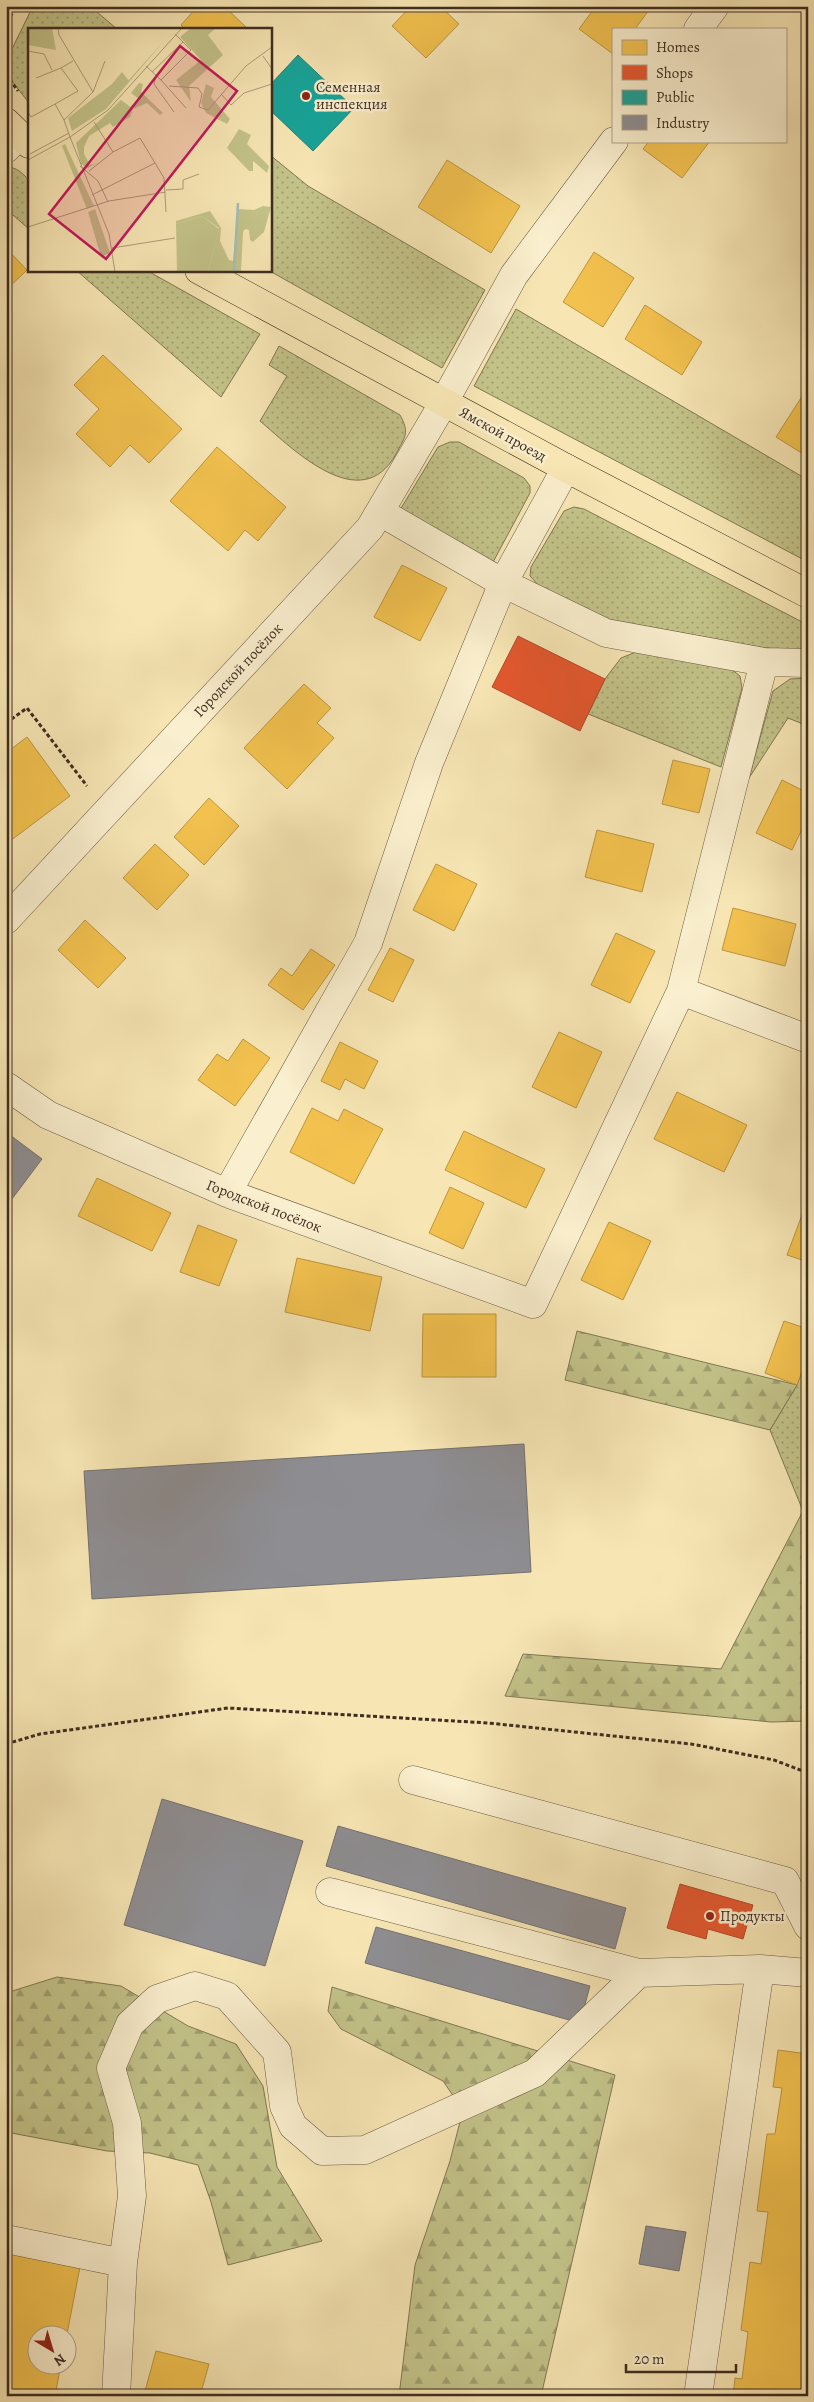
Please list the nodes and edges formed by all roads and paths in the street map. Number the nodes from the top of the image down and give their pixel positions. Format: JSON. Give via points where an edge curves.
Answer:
{"nodes":[{"id":1,"x":18,"y":6,"type":"edge"},
{"id":2,"x":715,"y":6,"type":"edge"},
{"id":3,"x":6,"y":22,"type":"edge"},
{"id":4,"x":699,"y":28,"type":"edge"},
{"id":5,"x":613,"y":142,"type":"edge"},
{"id":6,"x":201,"y":271,"type":"edge"},
{"id":7,"x":444,"y":402,"type":"junction"},
{"id":8,"x":566,"y":468,"type":"junction"},
{"id":9,"x":380,"y":512,"type":"junction"},
{"id":10,"x":503,"y":583,"type":"junction"},
{"id":11,"x":808,"y":594,"type":"edge"},
{"id":12,"x":764,"y":662,"type":"junction"},
{"id":13,"x":808,"y":662,"type":"edge"},
{"id":14,"x":6,"y":723,"type":"edge"},
{"id":15,"x":106,"y":812,"type":"junction"},
{"id":16,"x":6,"y":920,"type":"edge"},
{"id":17,"x":681,"y":991,"type":"junction"},
{"id":18,"x":808,"y":1039,"type":"edge"},
{"id":19,"x":6,"y":1086,"type":"edge"},
{"id":20,"x":227,"y":1193,"type":"junction"},
{"id":21,"x":6,"y":1744,"type":"edge"},
{"id":22,"x":808,"y":1773,"type":"edge"},
{"id":23,"x":413,"y":1780,"type":"dead end"},
{"id":24,"x":330,"y":1892,"type":"dead end"},
{"id":25,"x":808,"y":1926,"type":"edge"},
{"id":26,"x":760,"y":1969,"type":"junction"},
{"id":27,"x":639,"y":1973,"type":"junction"},
{"id":28,"x":808,"y":1973,"type":"edge"},
{"id":29,"x":6,"y":2239,"type":"edge"},
{"id":30,"x":123,"y":2263,"type":"junction"},
{"id":31,"x":116,"y":2396,"type":"edge"},
{"id":32,"x":698,"y":2396,"type":"edge"}],
"edges":[{"from":1,"to":3,"type":"path"},
{"from":2,"to":4,"type":"street"},
{"from":5,"to":7,"type":"street","name":"Городской посёлок","via":[[514,275]]},
{"from":6,"to":7,"type":"main road","name":"Ямской проезд"},
{"from":7,"to":8,"type":"main road","name":"Ямской проезд"},
{"from":7,"to":9,"type":"street","name":"Городской посёлок"},
{"from":8,"to":10,"type":"street"},
{"from":8,"to":11,"type":"main road","name":"Ямской проезд"},
{"from":9,"to":10,"type":"street"},
{"from":9,"to":15,"type":"street","name":"Городской посёлок","via":[[370,528]]},
{"from":10,"to":12,"type":"street","via":[[606,633]]},
{"from":10,"to":20,"type":"street","via":[[429,763],[368,943]]},
{"from":12,"to":13,"type":"street"},
{"from":12,"to":17,"type":"street"},
{"from":14,"to":15,"type":"path","via":[[27,708]]},
{"from":15,"to":16,"type":"street","name":"Городской посёлок"},
{"from":17,"to":18,"type":"street"},
{"from":17,"to":20,"type":"street","name":"Городской посёлок","via":[[533,1304]]},
{"from":19,"to":20,"type":"street","name":"Городской посёлок","via":[[48,1115]]},
{"from":21,"to":22,"type":"path","via":[[40,1734],[228,1708],[488,1723],[690,1744],[774,1760]]},
{"from":23,"to":25,"type":"street","via":[[785,1880]]},
{"from":24,"to":27,"type":"street"},
{"from":26,"to":27,"type":"street"},
{"from":26,"to":28,"type":"street"},
{"from":26,"to":32,"type":"street"},
{"from":27,"to":30,"type":"street","via":[[535,2073],[365,2150],[322,2151],[292,2126],[284,2106],[277,2052],[227,1996],[195,1986],[156,1999],[130,2024],[111,2068],[127,2124],[132,2196]]},
{"from":29,"to":30,"type":"street"},
{"from":30,"to":31,"type":"street"}]}
